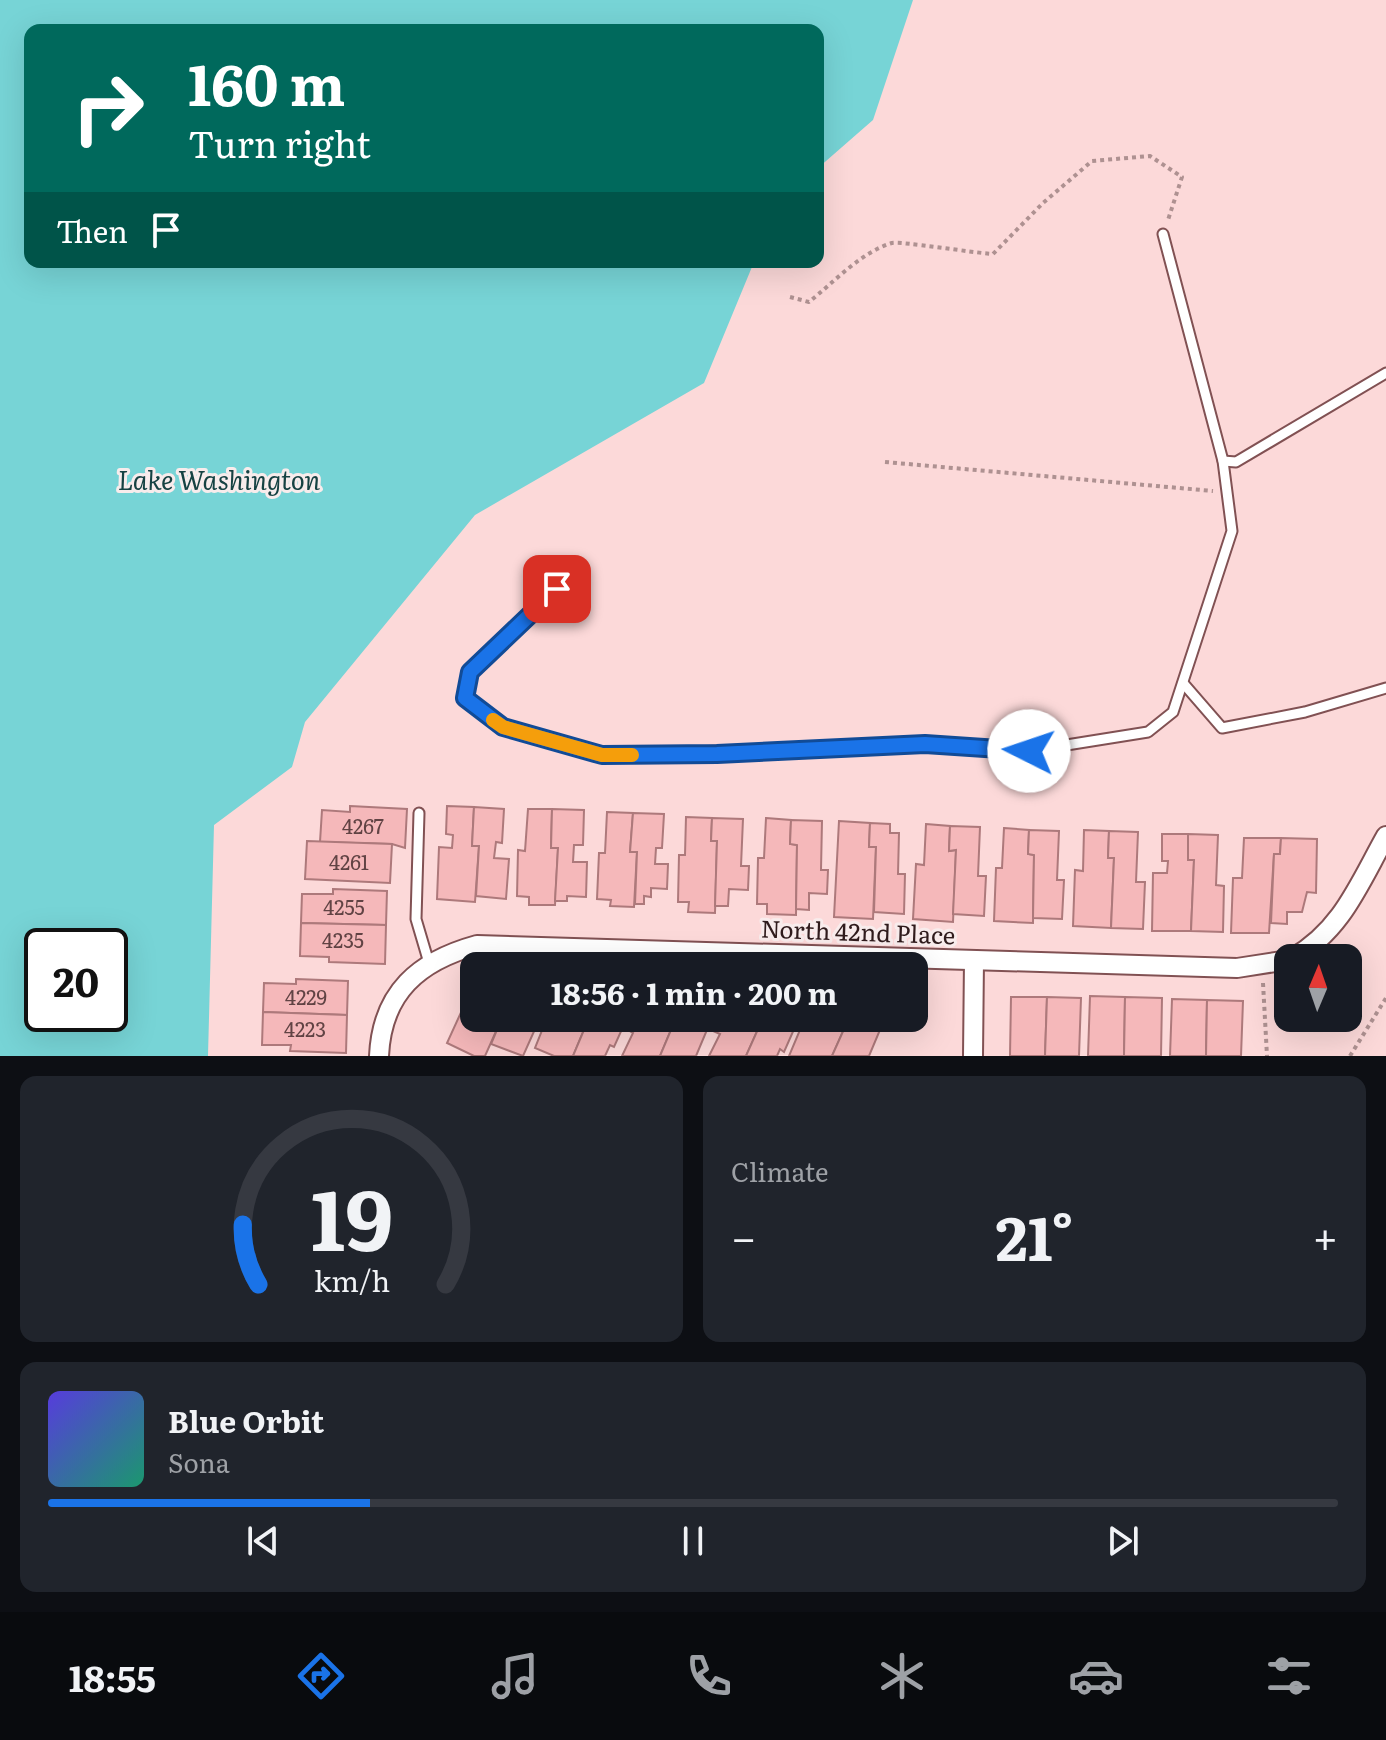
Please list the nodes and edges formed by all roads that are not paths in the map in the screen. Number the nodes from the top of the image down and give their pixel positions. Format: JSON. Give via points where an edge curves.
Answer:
{"nodes":[{"id":1,"x":1163,"y":234,"type":"road end"},
{"id":2,"x":1386,"y":373,"type":"edge"},
{"id":3,"x":1223,"y":461,"type":"junction"},
{"id":4,"x":557,"y":589,"type":"dead end"},
{"id":5,"x":1183,"y":683,"type":"junction"},
{"id":6,"x":1386,"y":688,"type":"edge"},
{"id":7,"x":419,"y":813,"type":"dead end"},
{"id":8,"x":1386,"y":836,"type":"edge"},
{"id":9,"x":1317,"y":944,"type":"edge"},
{"id":10,"x":974,"y":960,"type":"junction"},
{"id":11,"x":429,"y":963,"type":"junction"},
{"id":12,"x":1274,"y":963,"type":"edge"},
{"id":13,"x":379,"y":1056,"type":"edge"},
{"id":14,"x":973,"y":1056,"type":"edge"}],
"edges":[{"from":1,"to":3,"type":"lane"},
{"from":2,"to":3,"type":"lane","via":[[1236,462]]},
{"from":3,"to":5,"type":"lane","via":[[1232,531]]},
{"from":4,"to":5,"type":"lane","via":[[470,672],[465,698],[503,727],[602,755],[925,744],[1029,751],[1148,732],[1173,712]]},
{"from":5,"to":6,"type":"lane","via":[[1222,728],[1305,712]]},
{"from":7,"to":11,"type":"lane","via":[[416,919]]},
{"from":8,"to":9,"type":"street","name":"North 42nd Place","via":[[1341,917]]},
{"from":10,"to":11,"type":"street","name":"North 42nd Place","via":[[477,945]]},
{"from":10,"to":12,"type":"street","name":"North 42nd Place"},
{"from":10,"to":14,"type":"street"},
{"from":11,"to":13,"type":"street","via":[[396,996],[380,1036]]}]}
